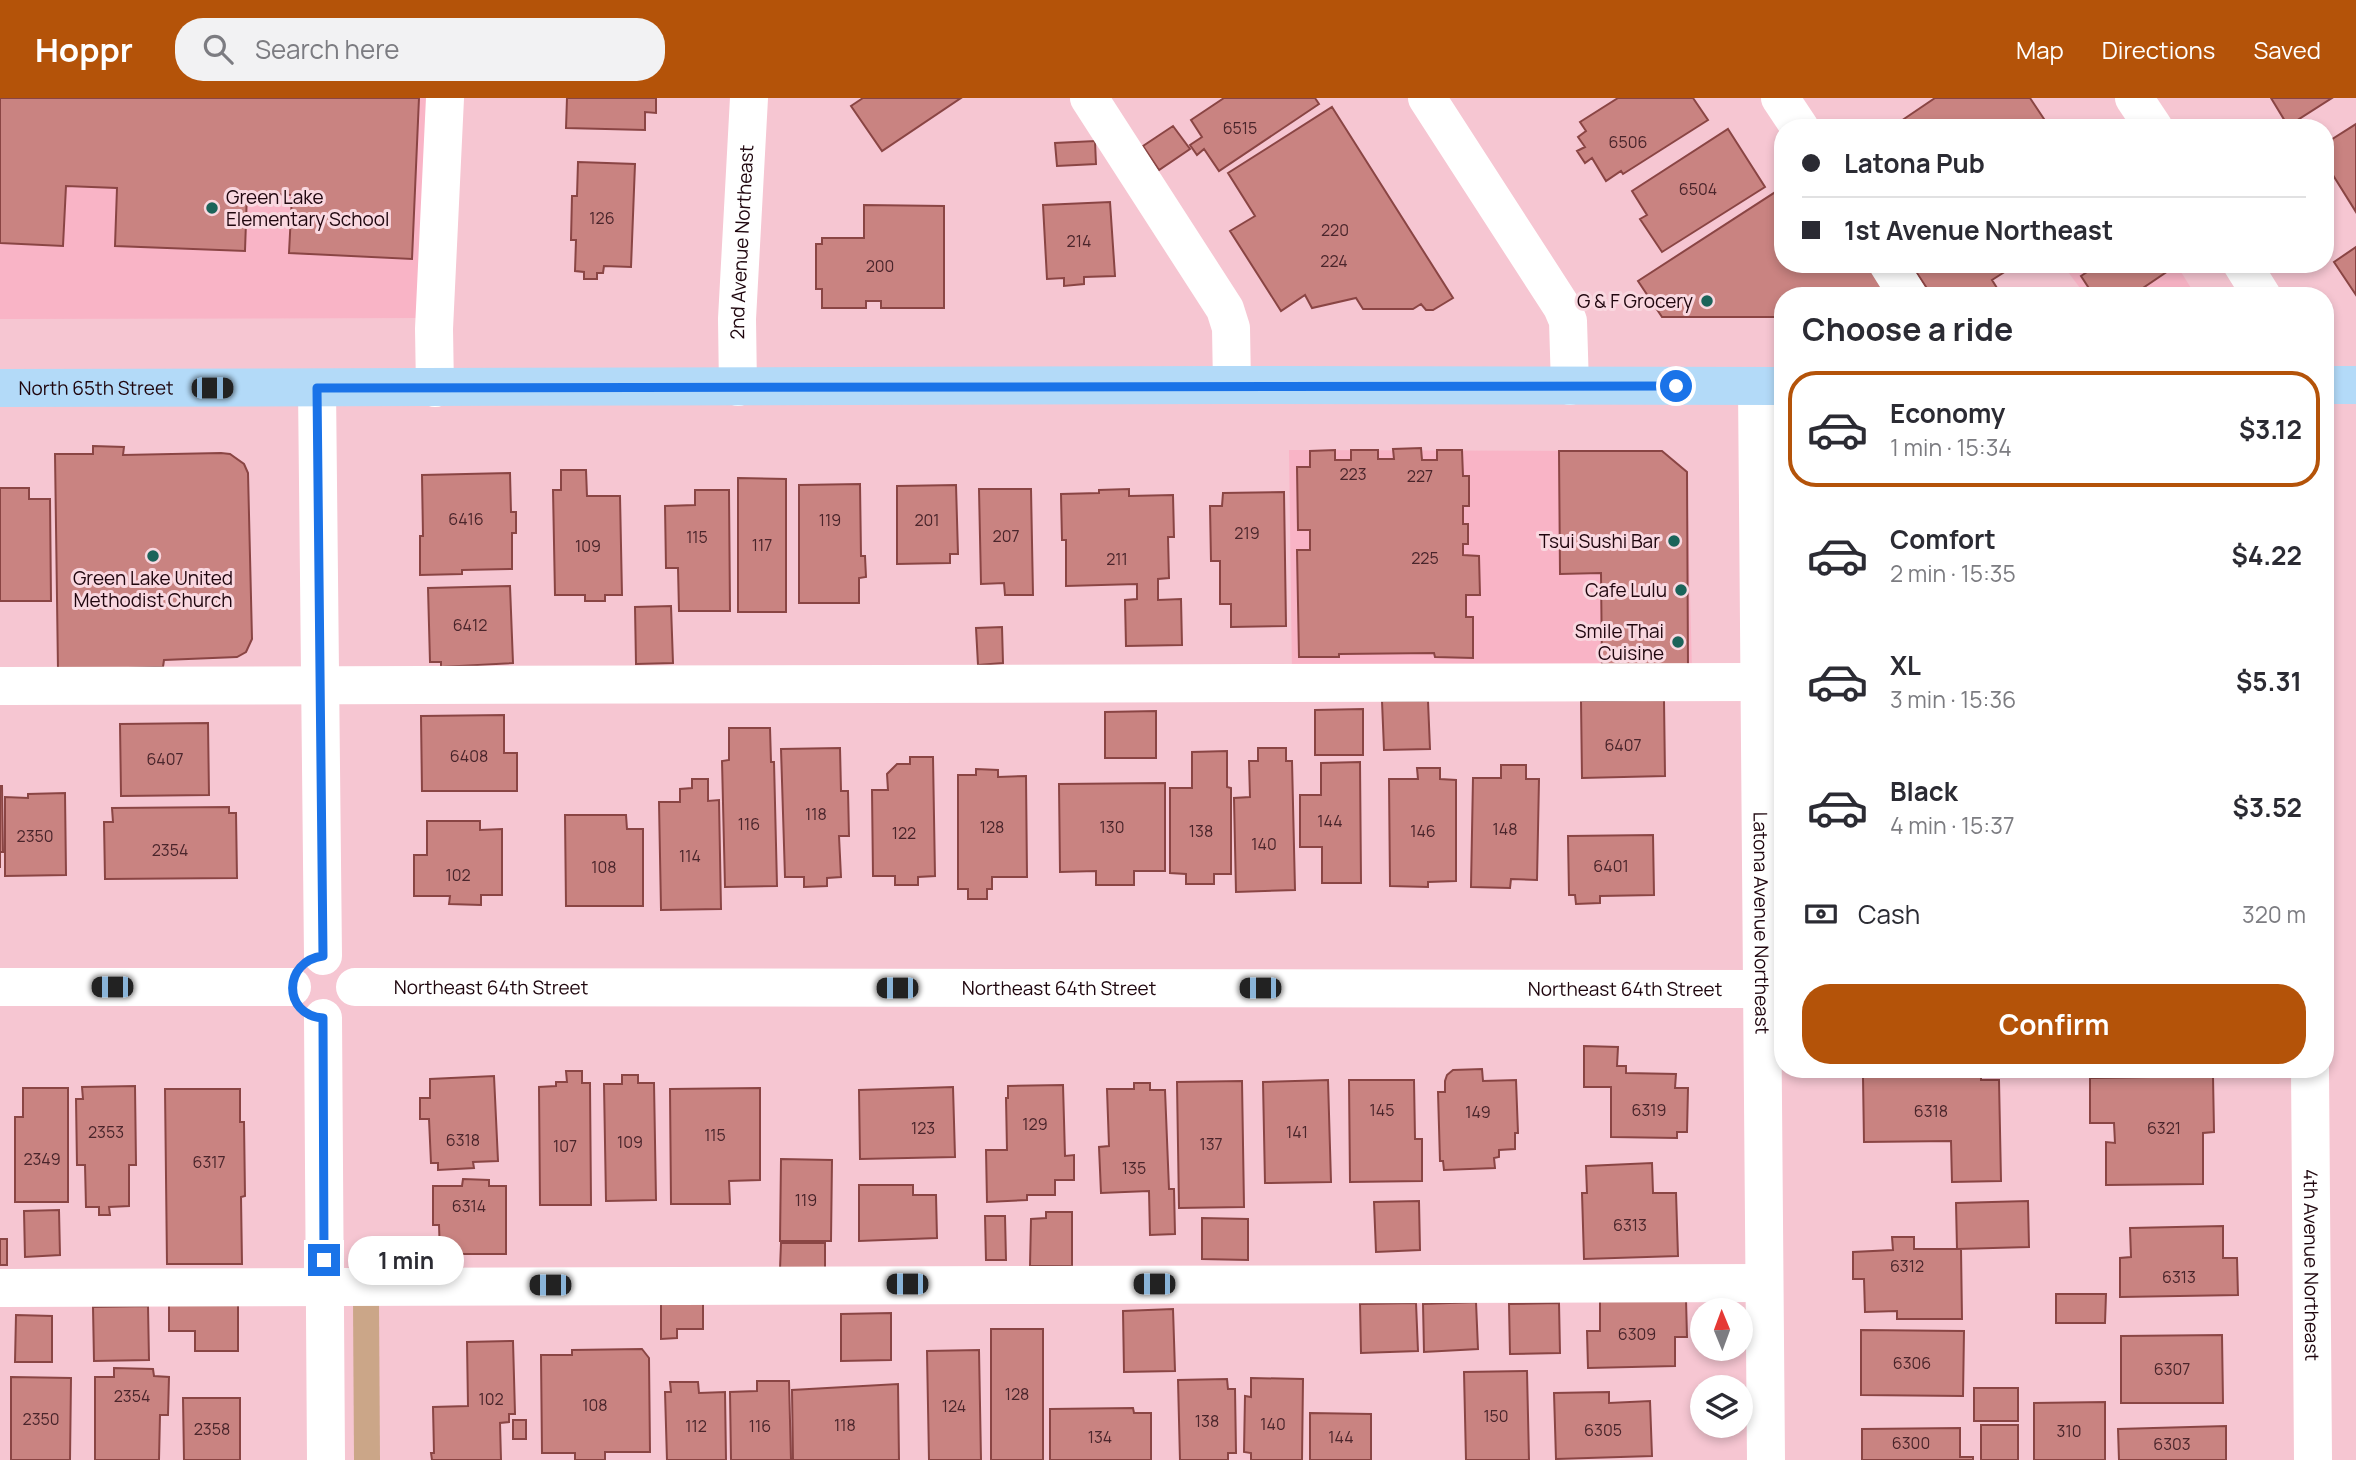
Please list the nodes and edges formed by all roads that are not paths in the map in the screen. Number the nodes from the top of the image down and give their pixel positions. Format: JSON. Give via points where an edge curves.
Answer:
{"nodes":[{"id":1,"x":445,"y":98,"type":"edge"},
{"id":2,"x":749,"y":98,"type":"edge"},
{"id":3,"x":1089,"y":98,"type":"edge"},
{"id":4,"x":1427,"y":98,"type":"edge"},
{"id":5,"x":1780,"y":98,"type":"edge"},
{"id":6,"x":2134,"y":98,"type":"edge"},
{"id":7,"x":1794,"y":119,"type":"edge"},
{"id":8,"x":2148,"y":119,"type":"edge"},
{"id":9,"x":1232,"y":385,"type":"junction"},
{"id":10,"x":2334,"y":385,"type":"edge"},
{"id":11,"x":2356,"y":385,"type":"edge"},
{"id":12,"x":1570,"y":386,"type":"junction"},
{"id":13,"x":1770,"y":386,"type":"edge"},
{"id":14,"x":738,"y":387,"type":"junction"},
{"id":15,"x":0,"y":388,"type":"edge"},
{"id":16,"x":317,"y":388,"type":"junction"},
{"id":17,"x":435,"y":388,"type":"junction"},
{"id":18,"x":1759,"y":682,"type":"junction"},
{"id":19,"x":320,"y":685,"type":"junction"},
{"id":20,"x":0,"y":686,"type":"edge"},
{"id":21,"x":323,"y":956,"type":"junction"},
{"id":22,"x":292,"y":987,"type":"junction"},
{"id":23,"x":355,"y":987,"type":"junction"},
{"id":24,"x":0,"y":988,"type":"edge"},
{"id":25,"x":1762,"y":989,"type":"junction"},
{"id":26,"x":323,"y":1018,"type":"junction"},
{"id":27,"x":2310,"y":1078,"type":"edge"},
{"id":28,"x":1764,"y":1283,"type":"junction"},
{"id":29,"x":325,"y":1286,"type":"junction"},
{"id":30,"x":0,"y":1288,"type":"edge"},
{"id":31,"x":327,"y":1460,"type":"edge"},
{"id":32,"x":1766,"y":1460,"type":"edge"},
{"id":33,"x":2313,"y":1460,"type":"edge"}],
"edges":[{"from":1,"to":17,"type":"street"},
{"from":2,"to":14,"type":"street","name":"2nd Avenue Northeast","via":[[737,319]]},
{"from":3,"to":9,"type":"street","via":[[1225,309],[1231,328]]},
{"from":4,"to":12,"type":"street","via":[[1562,307],[1568,321]]},
{"from":5,"to":7,"type":"street"},
{"from":6,"to":8,"type":"street"},
{"from":9,"to":12,"type":"main road","name":"North 65th Street"},
{"from":9,"to":14,"type":"main road","name":"North 65th Street"},
{"from":10,"to":11,"type":"main road"},
{"from":12,"to":13,"type":"main road","name":"North 65th Street"},
{"from":13,"to":18,"type":"street","name":"Latona Avenue Northeast"},
{"from":14,"to":17,"type":"main road","name":"North 65th Street"},
{"from":15,"to":16,"type":"main road","name":"North 65th Street"},
{"from":16,"to":17,"type":"main road","name":"North 65th Street"},
{"from":16,"to":19,"type":"street"},
{"from":18,"to":19,"type":"street"},
{"from":18,"to":25,"type":"street","name":"Latona Avenue Northeast"},
{"from":19,"to":20,"type":"street"},
{"from":19,"to":21,"type":"street"},
{"from":21,"to":22,"type":"street","via":[[302,965]]},
{"from":21,"to":23,"type":"street","via":[[346,966]]},
{"from":22,"to":24,"type":"street"},
{"from":22,"to":26,"type":"street","via":[[298,1005],[315,1018]]},
{"from":23,"to":25,"type":"street","name":"Northeast 64th Street"},
{"from":23,"to":26,"type":"street","via":[[345,1010]]},
{"from":25,"to":28,"type":"street","name":"Latona Avenue Northeast"},
{"from":26,"to":29,"type":"street"},
{"from":27,"to":33,"type":"street","name":"4th Avenue Northeast"},
{"from":28,"to":29,"type":"street"},
{"from":28,"to":32,"type":"street","name":"Latona Avenue Northeast"},
{"from":29,"to":30,"type":"street"},
{"from":29,"to":31,"type":"street"}]}
